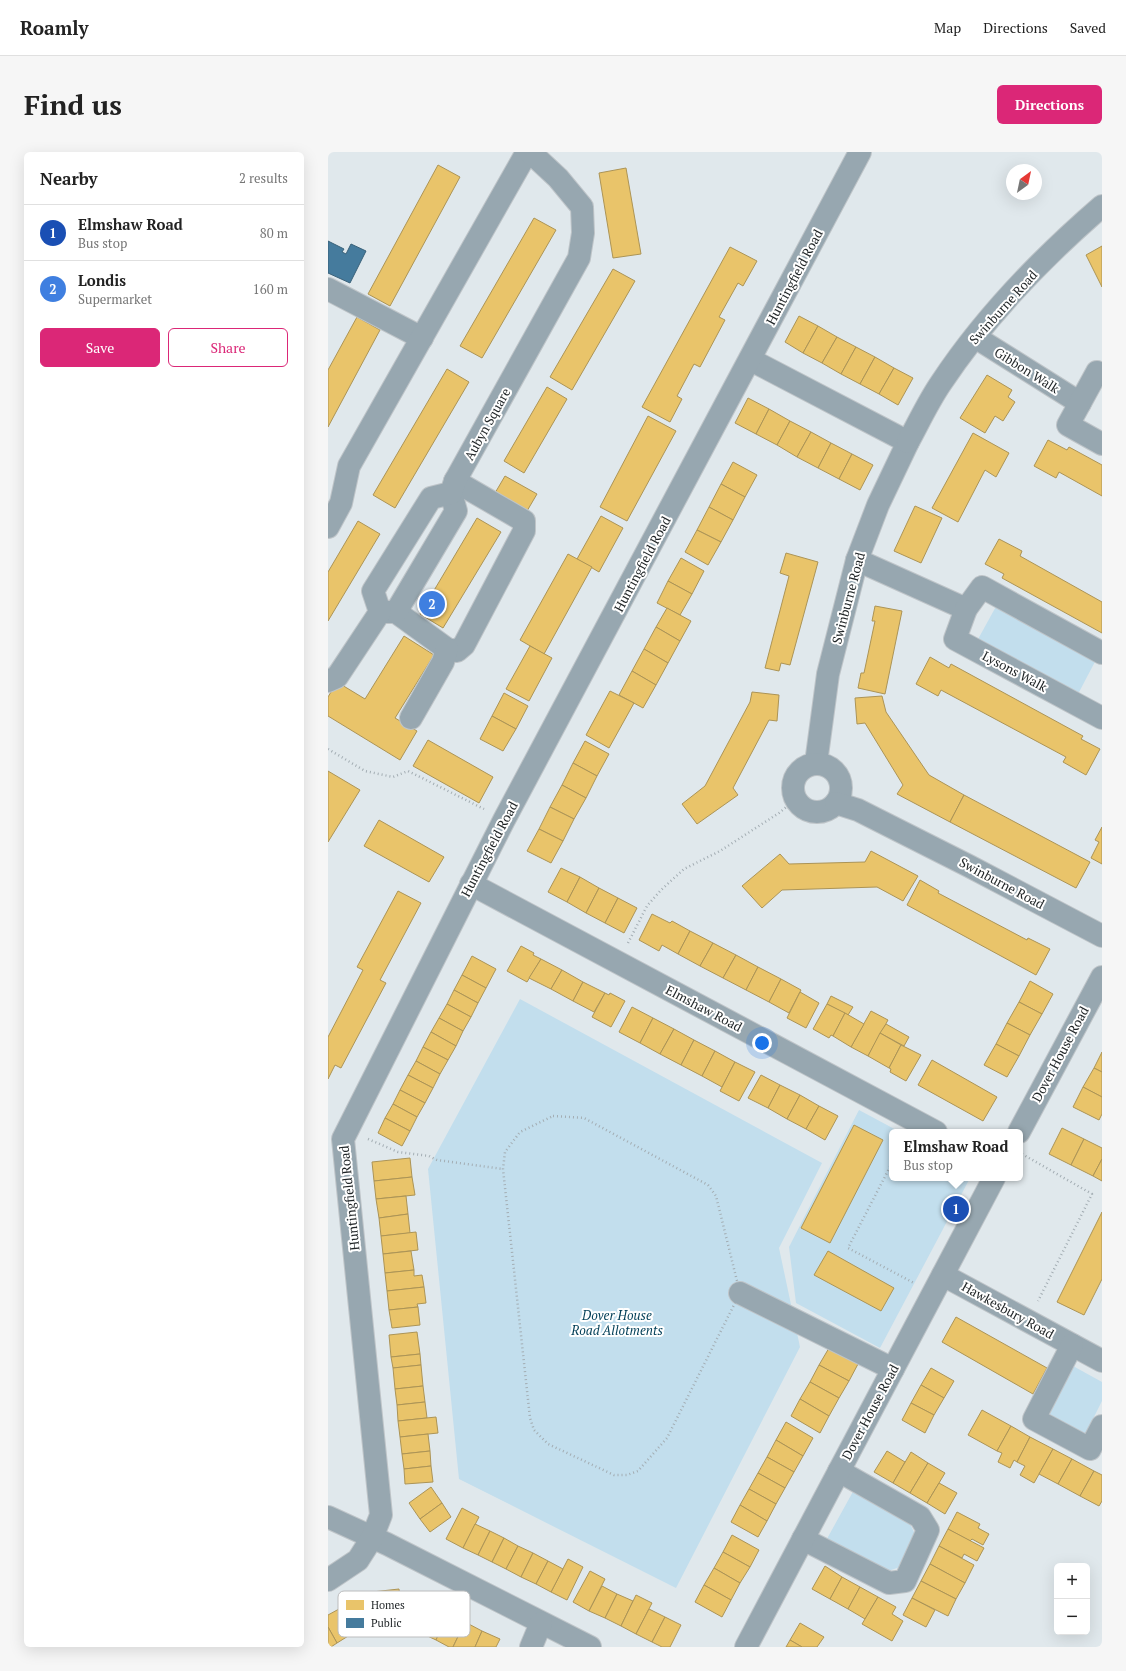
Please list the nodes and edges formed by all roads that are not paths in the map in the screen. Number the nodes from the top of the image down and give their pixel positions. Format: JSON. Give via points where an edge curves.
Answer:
{"nodes":[{"id":1,"x":527,"y":152,"type":"edge"},
{"id":2,"x":530,"y":152,"type":"edge"},
{"id":3,"x":860,"y":152,"type":"edge"},
{"id":4,"x":1102,"y":206,"type":"edge"},
{"id":5,"x":328,"y":289,"type":"edge"},
{"id":6,"x":975,"y":337,"type":"junction"},
{"id":7,"x":422,"y":338,"type":"junction"},
{"id":8,"x":750,"y":360,"type":"junction"},
{"id":9,"x":1102,"y":375,"type":"edge"},
{"id":10,"x":1080,"y":403,"type":"junction"},
{"id":11,"x":908,"y":442,"type":"junction"},
{"id":12,"x":1102,"y":444,"type":"edge"},
{"id":13,"x":453,"y":487,"type":"junction"},
{"id":14,"x":336,"y":488,"type":"edge"},
{"id":15,"x":328,"y":527,"type":"edge"},
{"id":16,"x":857,"y":560,"type":"junction"},
{"id":17,"x":966,"y":609,"type":"junction"},
{"id":18,"x":388,"y":612,"type":"junction"},
{"id":19,"x":447,"y":649,"type":"junction"},
{"id":20,"x":1102,"y":653,"type":"edge"},
{"id":21,"x":328,"y":680,"type":"edge"},
{"id":22,"x":411,"y":718,"type":"dead end"},
{"id":23,"x":1102,"y":718,"type":"edge"},
{"id":24,"x":816,"y":763,"type":"junction"},
{"id":25,"x":836,"y":803,"type":"junction"},
{"id":26,"x":471,"y":884,"type":"junction"},
{"id":27,"x":1102,"y":936,"type":"edge"},
{"id":28,"x":1102,"y":977,"type":"edge"},
{"id":29,"x":930,"y":1129,"type":"edge"},
{"id":30,"x":1021,"y":1129,"type":"edge"},
{"id":31,"x":992,"y":1181,"type":"edge"},
{"id":32,"x":938,"y":1284,"type":"junction"},
{"id":33,"x":740,"y":1293,"type":"road end"},
{"id":34,"x":1072,"y":1345,"type":"junction"},
{"id":35,"x":1102,"y":1361,"type":"edge"},
{"id":36,"x":893,"y":1369,"type":"junction"},
{"id":37,"x":1102,"y":1426,"type":"edge"},
{"id":38,"x":839,"y":1471,"type":"junction"},
{"id":39,"x":328,"y":1517,"type":"edge"},
{"id":40,"x":372,"y":1538,"type":"junction"},
{"id":41,"x":803,"y":1539,"type":"junction"},
{"id":42,"x":328,"y":1580,"type":"edge"},
{"id":43,"x":541,"y":1623,"type":"junction"},
{"id":44,"x":531,"y":1647,"type":"edge"},
{"id":45,"x":590,"y":1647,"type":"edge"},
{"id":46,"x":746,"y":1647,"type":"edge"}],
"edges":[{"from":1,"to":7,"type":"street"},
{"from":2,"to":13,"type":"street","name":"Aubyn Square","via":[[558,178],[582,207],[583,233],[579,258]]},
{"from":3,"to":8,"type":"street","name":"Huntingfield Road"},
{"from":4,"to":6,"type":"street","name":"Swinburne Road","via":[[1026,279]]},
{"from":5,"to":7,"type":"street"},
{"from":6,"to":10,"type":"street","name":"Gibbon Walk"},
{"from":6,"to":11,"type":"street","name":"Swinburne Road","via":[[940,384]]},
{"from":7,"to":14,"type":"street"},
{"from":8,"to":11,"type":"street"},
{"from":8,"to":26,"type":"street","name":"Huntingfield Road"},
{"from":9,"to":10,"type":"street","via":[[1097,372]]},
{"from":10,"to":12,"type":"street","via":[[1068,425]]},
{"from":11,"to":16,"type":"street","name":"Swinburne Road","via":[[878,505]]},
{"from":13,"to":18,"type":"street","via":[[456,511]]},
{"from":13,"to":18,"type":"street","via":[[431,498],[373,591]]},
{"from":13,"to":19,"type":"street","via":[[524,521],[524,531],[464,645],[457,651]]},
{"from":14,"to":15,"type":"street","via":[[341,503]]},
{"from":16,"to":17,"type":"street"},
{"from":16,"to":24,"type":"street","name":"Swinburne Road","via":[[828,674]]},
{"from":17,"to":20,"type":"street","name":"Lysons Walk","via":[[982,587]]},
{"from":17,"to":23,"type":"street","name":"Lysons Walk","via":[[955,639]]},
{"from":18,"to":19,"type":"street"},
{"from":18,"to":21,"type":"street","via":[[337,677]]},
{"from":19,"to":22,"type":"street","via":[[443,662]]},
{"from":24,"to":25,"type":"street","via":[[831,768],[841,781],[842,789]]},
{"from":24,"to":25,"type":"street","via":[[801,770],[796,776],[793,784],[796,799],[800,806],[815,812],[826,810]]},
{"from":25,"to":27,"type":"street","name":"Swinburne Road","via":[[858,810]]},
{"from":26,"to":29,"type":"street","name":"Elmshaw Road"},
{"from":26,"to":40,"type":"street","name":"Huntingfield Road","via":[[342,1139],[381,1515]]},
{"from":28,"to":30,"type":"street","name":"Dover House Road"},
{"from":31,"to":32,"type":"street","name":"Dover House Road"},
{"from":32,"to":34,"type":"street","name":"Hawkesbury Road","via":[[1028,1322]]},
{"from":32,"to":36,"type":"street","name":"Dover House Road"},
{"from":33,"to":36,"type":"street"},
{"from":34,"to":35,"type":"street","name":"Hawkesbury Road"},
{"from":34,"to":37,"type":"street","via":[[1034,1419],[1090,1449]]},
{"from":36,"to":38,"type":"street","name":"Dover House Road"},
{"from":38,"to":41,"type":"street","name":"Dover House Road"},
{"from":38,"to":41,"type":"street","via":[[920,1518],[928,1530],[905,1581],[889,1583]]},
{"from":39,"to":40,"type":"street"},
{"from":40,"to":42,"type":"street","name":"Huntingfield Road","via":[[358,1560]]},
{"from":40,"to":43,"type":"street"},
{"from":41,"to":46,"type":"street","name":"Dover House Road"},
{"from":43,"to":44,"type":"street"},
{"from":43,"to":45,"type":"street"}]}
